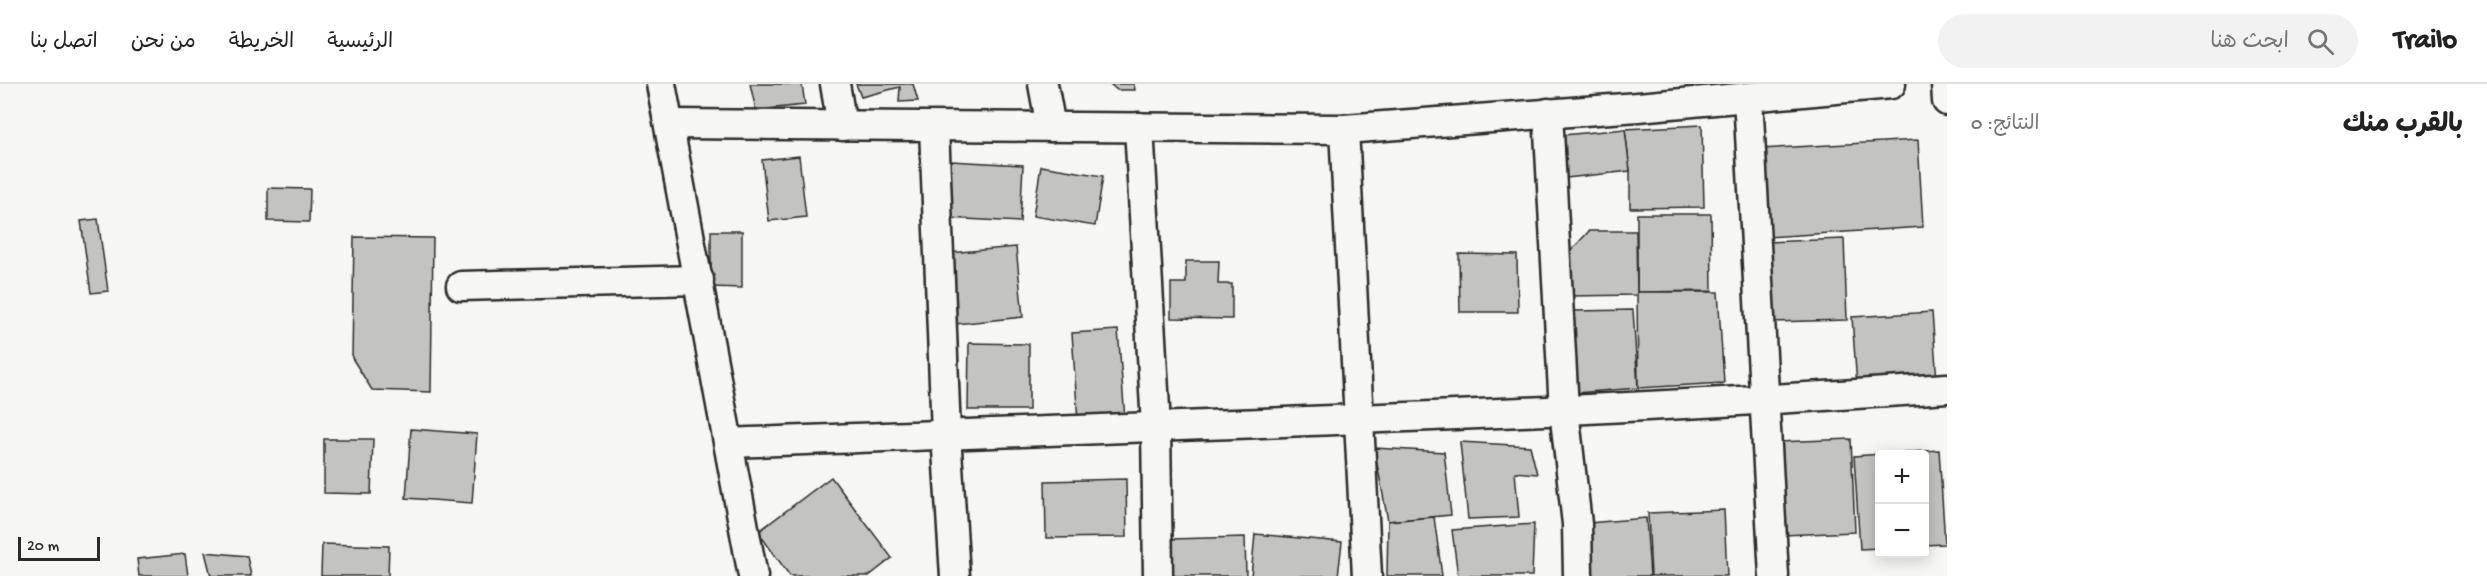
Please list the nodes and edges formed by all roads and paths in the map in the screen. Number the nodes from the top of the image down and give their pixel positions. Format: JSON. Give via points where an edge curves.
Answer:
{"nodes":[{"id":1,"x":661,"y":84,"type":"edge"},
{"id":2,"x":834,"y":84,"type":"edge"},
{"id":3,"x":1043,"y":84,"type":"edge"},
{"id":4,"x":1891,"y":84,"type":"edge"},
{"id":5,"x":1946,"y":84,"type":"edge"},
{"id":6,"x":1748,"y":97,"type":"junction"},
{"id":7,"x":1947,"y":101,"type":"edge"},
{"id":8,"x":1548,"y":113,"type":"junction"},
{"id":9,"x":669,"y":124,"type":"junction"},
{"id":10,"x":842,"y":126,"type":"junction"},
{"id":11,"x":934,"y":127,"type":"junction"},
{"id":12,"x":1139,"y":127,"type":"junction"},
{"id":13,"x":1051,"y":128,"type":"junction"},
{"id":14,"x":1344,"y":129,"type":"junction"},
{"id":15,"x":699,"y":280,"type":"junction"},
{"id":16,"x":461,"y":286,"type":"dead end"},
{"id":17,"x":1947,"y":388,"type":"edge"},
{"id":18,"x":1766,"y":400,"type":"junction"},
{"id":19,"x":1564,"y":410,"type":"junction"},
{"id":20,"x":1358,"y":418,"type":"junction"},
{"id":21,"x":1156,"y":426,"type":"junction"},
{"id":22,"x":946,"y":434,"type":"junction"},
{"id":23,"x":729,"y":442,"type":"junction"},
{"id":24,"x":753,"y":576,"type":"edge"},
{"id":25,"x":955,"y":576,"type":"edge"},
{"id":26,"x":1158,"y":576,"type":"edge"},
{"id":27,"x":1367,"y":576,"type":"edge"},
{"id":28,"x":1578,"y":576,"type":"edge"},
{"id":29,"x":1774,"y":576,"type":"edge"}],
"edges":[{"from":1,"to":9,"type":"street"},
{"from":2,"to":10,"type":"street"},
{"from":3,"to":13,"type":"street"},
{"from":4,"to":6,"type":"street"},
{"from":5,"to":7,"type":"street"},
{"from":6,"to":8,"type":"street"},
{"from":6,"to":18,"type":"street"},
{"from":8,"to":14,"type":"street"},
{"from":8,"to":19,"type":"street"},
{"from":9,"to":10,"type":"street"},
{"from":9,"to":15,"type":"street"},
{"from":10,"to":11,"type":"street"},
{"from":11,"to":13,"type":"street"},
{"from":11,"to":22,"type":"street"},
{"from":12,"to":13,"type":"street"},
{"from":12,"to":14,"type":"street"},
{"from":12,"to":21,"type":"street"},
{"from":14,"to":20,"type":"street"},
{"from":15,"to":16,"type":"street"},
{"from":15,"to":23,"type":"street"},
{"from":17,"to":18,"type":"street"},
{"from":18,"to":19,"type":"street"},
{"from":18,"to":29,"type":"street"},
{"from":19,"to":20,"type":"street"},
{"from":19,"to":28,"type":"street","via":[[1577,524]]},
{"from":20,"to":21,"type":"street"},
{"from":20,"to":27,"type":"street"},
{"from":21,"to":22,"type":"street"},
{"from":21,"to":26,"type":"street"},
{"from":22,"to":23,"type":"street"},
{"from":22,"to":25,"type":"street"},
{"from":23,"to":24,"type":"street"}]}
